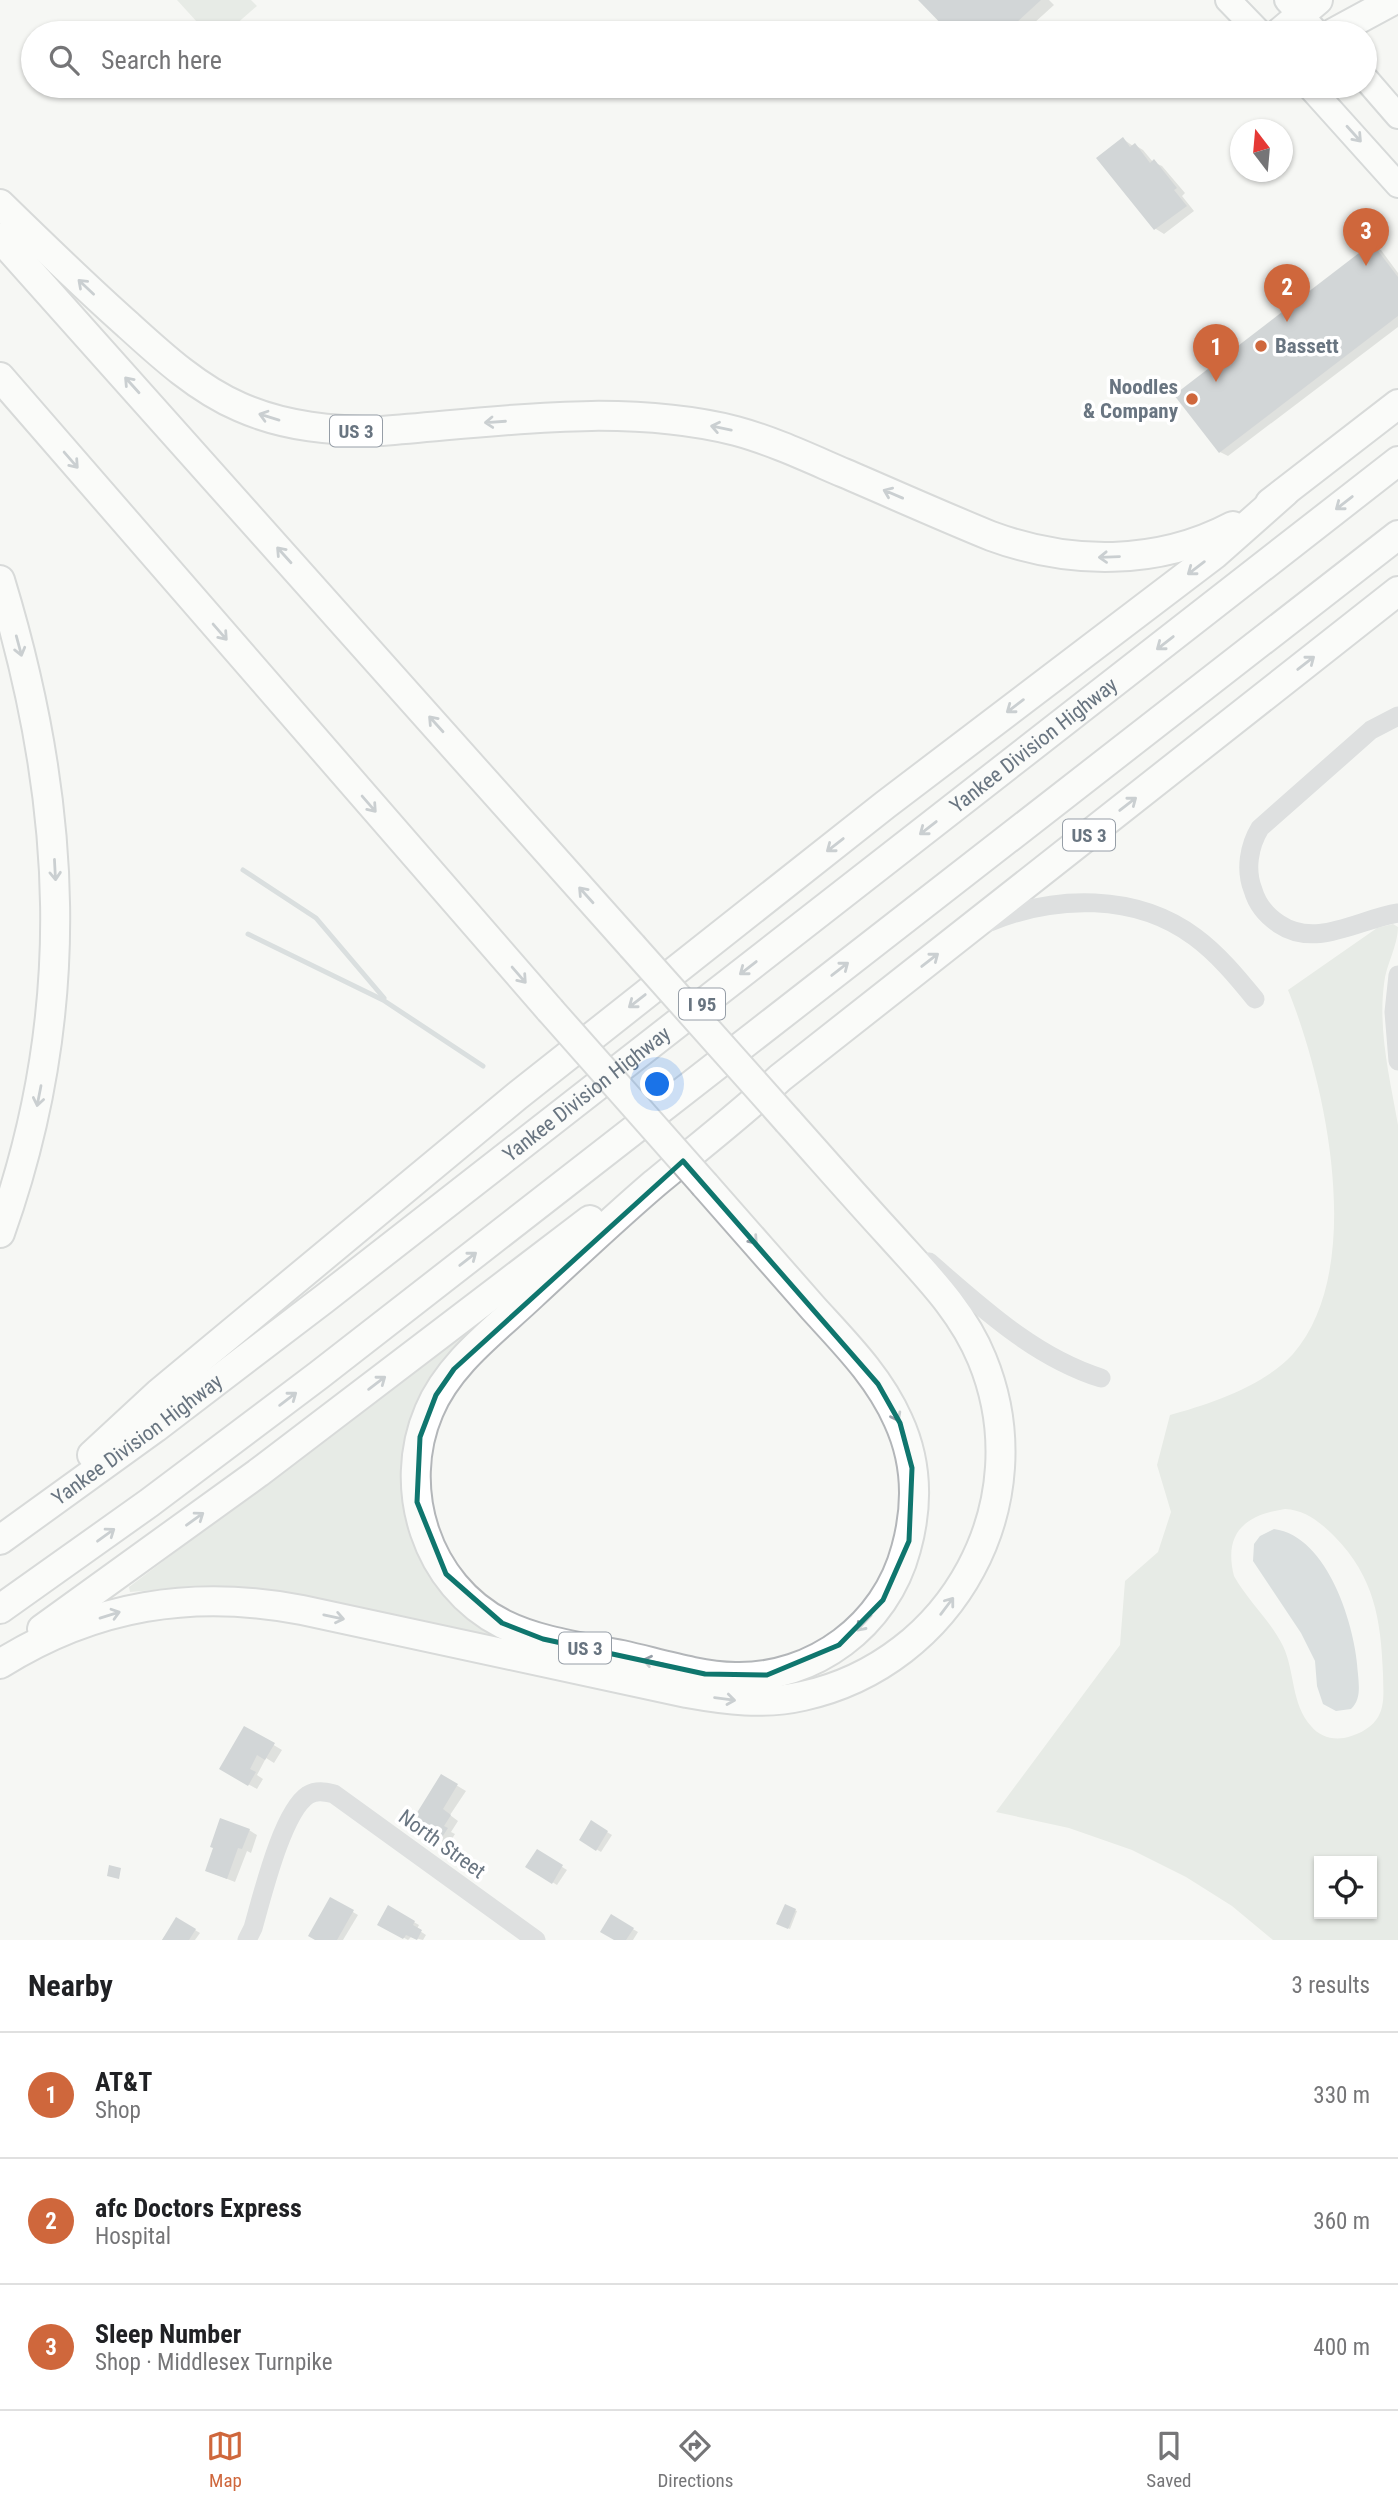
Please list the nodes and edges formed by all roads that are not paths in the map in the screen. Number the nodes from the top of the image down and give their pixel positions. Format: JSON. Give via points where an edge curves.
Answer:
{"nodes":[{"id":1,"x":1228,"y":0,"type":"edge"},
{"id":2,"x":1394,"y":0,"type":"edge"},
{"id":3,"x":1248,"y":21,"type":"edge"},
{"id":4,"x":1355,"y":21,"type":"edge"},
{"id":5,"x":1377,"y":92,"type":"edge"},
{"id":6,"x":1320,"y":98,"type":"edge"},
{"id":7,"x":1398,"y":116,"type":"edge"},
{"id":8,"x":1398,"y":185,"type":"edge"},
{"id":9,"x":0,"y":204,"type":"edge"},
{"id":10,"x":0,"y":238,"type":"edge"},
{"id":11,"x":0,"y":377,"type":"edge"},
{"id":12,"x":1398,"y":404,"type":"edge"},
{"id":13,"x":1398,"y":461,"type":"edge"},
{"id":14,"x":1285,"y":492,"type":"junction"},
{"id":15,"x":1398,"y":535,"type":"edge"},
{"id":16,"x":0,"y":580,"type":"edge"},
{"id":17,"x":1398,"y":591,"type":"edge"},
{"id":18,"x":1398,"y":716,"type":"edge"},
{"id":19,"x":1398,"y":913,"type":"edge"},
{"id":20,"x":955,"y":940,"type":"junction"},
{"id":21,"x":1398,"y":975,"type":"edge"},
{"id":22,"x":1255,"y":999,"type":"dead end"},
{"id":23,"x":1398,"y":1060,"type":"edge"},
{"id":24,"x":780,"y":1078,"type":"junction"},
{"id":25,"x":870,"y":1213,"type":"junction"},
{"id":26,"x":0,"y":1233,"type":"edge"},
{"id":27,"x":1101,"y":1378,"type":"dead end"},
{"id":28,"x":1,"y":1540,"type":"edge"},
{"id":29,"x":0,"y":1609,"type":"edge"},
{"id":30,"x":1,"y":1663,"type":"edge"},
{"id":31,"x":247,"y":1940,"type":"edge"},
{"id":32,"x":536,"y":1940,"type":"edge"}],
"edges":[{"from":1,"to":3,"type":"main road"},
{"from":2,"to":4,"type":"highway"},
{"from":5,"to":7,"type":"main road"},
{"from":6,"to":8,"type":"main road","one_way":true},
{"from":14,"to":9,"type":"highway","number":"US 3","one_way":true,"via":[[1241,522],[1192,544],[1145,554],[1081,556],[1010,543],[768,441],[688,422],[582,415],[356,431],[281,421],[228,401],[187,375]]},
{"from":25,"to":10,"type":"highway","one_way":true,"bridge":true},
{"from":11,"to":24,"type":"highway","number":"US 3","one_way":true,"bridge":true,"via":[[550,1010],[705,1185],[878,1384],[900,1423],[912,1468],[914,1511],[899,1571],[863,1625],[804,1664],[767,1675],[705,1674],[543,1639],[502,1623],[462,1593],[439,1563],[423,1527],[417,1502],[417,1449],[436,1395],[454,1369],[630,1206],[741,1115]]},
{"from":12,"to":14,"type":"highway","number":"US 3"},
{"from":13,"to":28,"type":"highway","name":"Yankee Division Highway","number":"I 95","one_way":true,"via":[[296,1321]]},
{"from":14,"to":28,"type":"highway","one_way":true,"via":[[1214,554],[885,805],[475,1130],[159,1393]]},
{"from":29,"to":15,"type":"highway","number":"I 95","one_way":true,"via":[[310,1382]]},
{"from":16,"to":26,"type":"highway","one_way":true,"via":[[41,742],[57,907],[55,973],[43,1073],[21,1170]]},
{"from":20,"to":17,"type":"highway","number":"US 3","one_way":true},
{"from":18,"to":19,"type":"street","via":[[1371,730],[1260,828],[1249,870],[1252,890],[1264,910],[1295,933],[1319,934]]},
{"from":20,"to":22,"type":"street","via":[[990,921],[1042,905],[1083,902],[1121,906],[1194,936]]},
{"from":24,"to":20,"type":"highway","number":"US 3","one_way":true},
{"from":21,"to":23,"type":"street","via":[[1394,1012]]},
{"from":30,"to":24,"type":"highway","one_way":true,"via":[[53,1620],[315,1430],[736,1105]]},
{"from":25,"to":27,"type":"street","via":[[1024,1340]]},
{"from":30,"to":25,"type":"highway","one_way":true,"via":[[110,1614],[217,1600],[302,1610],[730,1700],[804,1696],[874,1669],[933,1623],[972,1568],[995,1503],[1000,1438],[987,1372],[966,1327]]},
{"from":31,"to":32,"type":"street","name":"North Street","via":[[281,1837],[300,1804],[319,1791],[334,1794]]}]}
